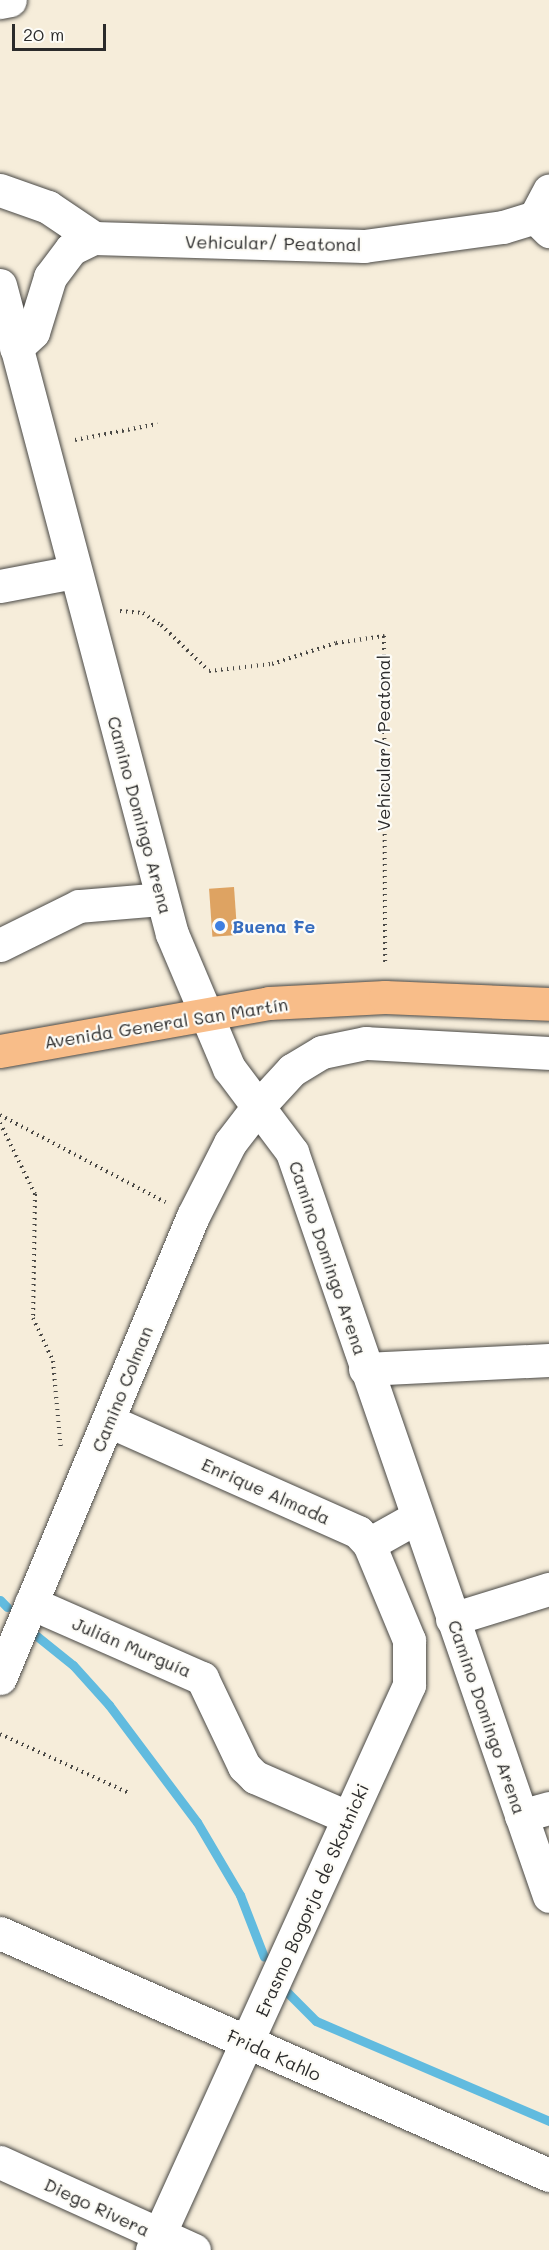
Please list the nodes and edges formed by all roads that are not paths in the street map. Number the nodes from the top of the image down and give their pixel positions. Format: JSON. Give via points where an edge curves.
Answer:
{"nodes":[{"id":1,"x":10,"y":0,"type":"edge"},
{"id":2,"x":0,"y":2,"type":"edge"},
{"id":3,"x":0,"y":190,"type":"edge"},
{"id":4,"x":544,"y":213,"type":"edge"},
{"id":5,"x":94,"y":238,"type":"junction"},
{"id":6,"x":0,"y":285,"type":"edge"},
{"id":7,"x":16,"y":348,"type":"junction"},
{"id":8,"x":74,"y":572,"type":"junction"},
{"id":9,"x":0,"y":586,"type":"edge"},
{"id":10,"x":162,"y":899,"type":"junction"},
{"id":11,"x":0,"y":945,"type":"edge"},
{"id":12,"x":549,"y":1004,"type":"edge"},
{"id":13,"x":202,"y":1014,"type":"junction"},
{"id":14,"x":0,"y":1051,"type":"edge"},
{"id":15,"x":549,"y":1053,"type":"edge"},
{"id":16,"x":257,"y":1108,"type":"junction"},
{"id":17,"x":549,"y":1360,"type":"edge"},
{"id":18,"x":365,"y":1369,"type":"junction"},
{"id":19,"x":109,"y":1421,"type":"junction"},
{"id":20,"x":417,"y":1517,"type":"junction"},
{"id":21,"x":369,"y":1544,"type":"junction"},
{"id":22,"x":549,"y":1589,"type":"edge"},
{"id":23,"x":31,"y":1603,"type":"junction"},
{"id":24,"x":452,"y":1619,"type":"junction"},
{"id":25,"x":0,"y":1678,"type":"edge"},
{"id":26,"x":535,"y":1812,"type":"edge"},
{"id":27,"x":347,"y":1817,"type":"junction"},
{"id":28,"x":549,"y":1896,"type":"edge"},
{"id":29,"x":0,"y":1933,"type":"edge"},
{"id":30,"x":247,"y":2044,"type":"junction"},
{"id":31,"x":0,"y":2162,"type":"edge"},
{"id":32,"x":549,"y":2175,"type":"edge"},
{"id":33,"x":155,"y":2242,"type":"edge"},
{"id":34,"x":194,"y":2250,"type":"edge"}],
"edges":[{"from":1,"to":2,"type":"street"},
{"from":3,"to":5,"type":"street","via":[[48,207]]},
{"from":4,"to":5,"type":"street","name":"Vehicular/ Peatonal","via":[[502,227],[364,246]]},
{"from":5,"to":7,"type":"street","via":[[71,249],[50,277],[33,332]]},
{"from":6,"to":7,"type":"street","name":"Camino Domingo Arena"},
{"from":7,"to":8,"type":"street","name":"Camino Domingo Arena"},
{"from":8,"to":9,"type":"street"},
{"from":8,"to":10,"type":"street","name":"Camino Domingo Arena"},
{"from":10,"to":11,"type":"street","via":[[78,906]]},
{"from":10,"to":13,"type":"street","name":"Camino Domingo Arena"},
{"from":12,"to":13,"type":"main road","name":"Avenida General San Martín","via":[[385,997],[269,1003]]},
{"from":13,"to":14,"type":"main road","name":"Avenida General San Martín"},
{"from":13,"to":16,"type":"street","name":"Camino Domingo Arena","via":[[229,1068]]},
{"from":15,"to":16,"type":"street","via":[[366,1043],[312,1058],[292,1070]]},
{"from":16,"to":18,"type":"street","name":"Camino Domingo Arena","via":[[292,1152]]},
{"from":16,"to":19,"type":"street","name":"Camino Colman","via":[[230,1143],[192,1216]]},
{"from":17,"to":18,"type":"street"},
{"from":18,"to":20,"type":"street","name":"Camino Domingo Arena"},
{"from":19,"to":21,"type":"street","name":"Enrique Almada","via":[[358,1532]]},
{"from":19,"to":23,"type":"street","name":"Camino Colman"},
{"from":20,"to":21,"type":"street"},
{"from":20,"to":24,"type":"street","name":"Camino Domingo Arena"},
{"from":21,"to":27,"type":"street","name":"Erasmo Bogorja de Skotnicki","via":[[409,1640],[411,1669],[404,1698]]},
{"from":22,"to":24,"type":"street"},
{"from":23,"to":25,"type":"street","name":"Camino Colman"},
{"from":23,"to":27,"type":"street","name":"Julián Murguía","via":[[202,1678],[244,1766],[255,1777]]},
{"from":24,"to":26,"type":"street","name":"Camino Domingo Arena"},
{"from":26,"to":28,"type":"street","name":"Camino Domingo Arena"},
{"from":27,"to":30,"type":"street","name":"Erasmo Bogorja de Skotnicki"},
{"from":29,"to":30,"type":"street","name":"Frida Kahlo"},
{"from":30,"to":32,"type":"street","name":"Frida Kahlo"},
{"from":30,"to":33,"type":"street","name":"Erasmo Bogorja de Skotnicki"},
{"from":31,"to":33,"type":"street","name":"Diego Rivera"},
{"from":33,"to":34,"type":"street","name":"Diego Rivera"}]}
